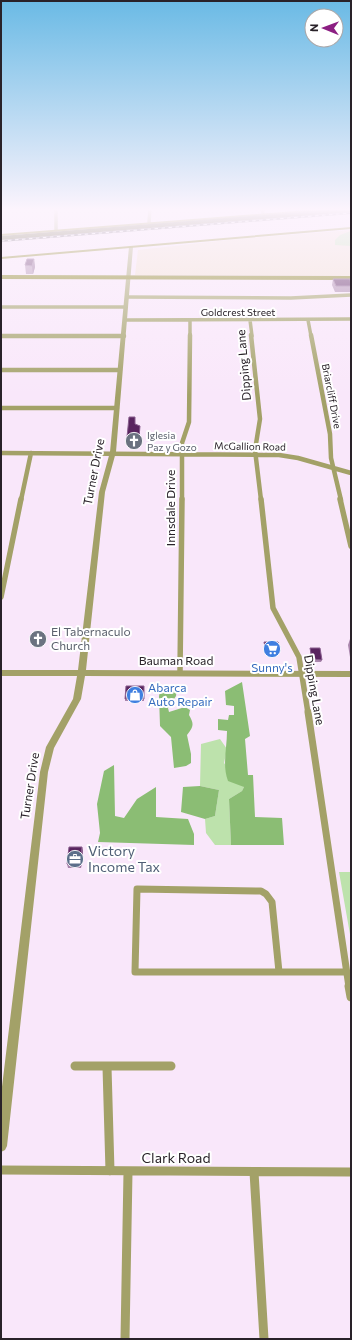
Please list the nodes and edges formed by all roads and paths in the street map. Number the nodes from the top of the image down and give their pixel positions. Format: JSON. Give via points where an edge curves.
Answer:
{"nodes":[{"id":1,"x":130,"y":271,"type":"edge"},
{"id":2,"x":1,"y":277,"type":"edge"},
{"id":3,"x":351,"y":278,"type":"edge"},
{"id":4,"x":79,"y":280,"type":"junction"},
{"id":5,"x":129,"y":280,"type":"junction"},
{"id":6,"x":319,"y":280,"type":"junction"},
{"id":7,"x":1,"y":281,"type":"edge"},
{"id":8,"x":351,"y":282,"type":"edge"},
{"id":9,"x":351,"y":295,"type":"edge"},
{"id":10,"x":127,"y":297,"type":"junction"},
{"id":11,"x":1,"y":307,"type":"edge"},
{"id":12,"x":126,"y":307,"type":"junction"},
{"id":13,"x":351,"y":319,"type":"edge"},
{"id":14,"x":125,"y":320,"type":"junction"},
{"id":15,"x":190,"y":320,"type":"junction"},
{"id":16,"x":250,"y":320,"type":"junction"},
{"id":17,"x":308,"y":320,"type":"junction"},
{"id":18,"x":1,"y":336,"type":"edge"},
{"id":19,"x":124,"y":336,"type":"junction"},
{"id":20,"x":1,"y":370,"type":"edge"},
{"id":21,"x":120,"y":370,"type":"junction"},
{"id":22,"x":1,"y":408,"type":"edge"},
{"id":23,"x":117,"y":408,"type":"junction"},
{"id":24,"x":113,"y":452,"type":"junction"},
{"id":25,"x":1,"y":453,"type":"edge"},
{"id":26,"x":31,"y":453,"type":"junction"},
{"id":27,"x":182,"y":453,"type":"junction"},
{"id":28,"x":256,"y":454,"type":"junction"},
{"id":29,"x":335,"y":470,"type":"junction"},
{"id":30,"x":351,"y":473,"type":"edge"},
{"id":31,"x":351,"y":546,"type":"edge"},
{"id":32,"x":2,"y":581,"type":"edge"},
{"id":33,"x":1,"y":597,"type":"edge"},
{"id":34,"x":1,"y":673,"type":"edge"},
{"id":35,"x":82,"y":673,"type":"junction"},
{"id":36,"x":180,"y":673,"type":"junction"},
{"id":37,"x":302,"y":673,"type":"junction"},
{"id":38,"x":351,"y":674,"type":"edge"},
{"id":39,"x":279,"y":972,"type":"junction"},
{"id":40,"x":347,"y":972,"type":"junction"},
{"id":41,"x":351,"y":996,"type":"edge"},
{"id":42,"x":75,"y":1066,"type":"dead end"},
{"id":43,"x":171,"y":1066,"type":"dead end"},
{"id":44,"x":107,"y":1067,"type":"junction"},
{"id":45,"x":1,"y":1146,"type":"edge"},
{"id":46,"x":1,"y":1170,"type":"edge"},
{"id":47,"x":110,"y":1171,"type":"junction"},
{"id":48,"x":128,"y":1172,"type":"junction"},
{"id":49,"x":254,"y":1172,"type":"junction"},
{"id":50,"x":351,"y":1172,"type":"edge"},
{"id":51,"x":125,"y":1339,"type":"edge"},
{"id":52,"x":264,"y":1339,"type":"edge"}],
"edges":[{"from":1,"to":5,"type":"street","name":"Turner Drive"},
{"from":2,"to":4,"type":"main road"},
{"from":3,"to":6,"type":"main road"},
{"from":4,"to":5,"type":"main road"},
{"from":4,"to":7,"type":"main road"},
{"from":5,"to":6,"type":"main road"},
{"from":5,"to":10,"type":"street","name":"Turner Drive"},
{"from":6,"to":8,"type":"main road"},
{"from":9,"to":10,"type":"street","via":[[291,298]]},
{"from":10,"to":12,"type":"street","name":"Turner Drive"},
{"from":11,"to":12,"type":"street"},
{"from":12,"to":14,"type":"street","name":"Turner Drive"},
{"from":13,"to":17,"type":"street","name":"Goldcrest Street"},
{"from":14,"to":15,"type":"street","name":"Goldcrest Street"},
{"from":14,"to":19,"type":"street","name":"Turner Drive"},
{"from":15,"to":16,"type":"street","name":"Goldcrest Street"},
{"from":15,"to":27,"type":"street","name":"Innsdale Drive","via":[[188,422]]},
{"from":16,"to":17,"type":"street","name":"Goldcrest Street"},
{"from":16,"to":28,"type":"street","name":"Dipping Lane","via":[[260,419]]},
{"from":17,"to":29,"type":"street","name":"Briarcliff Drive"},
{"from":18,"to":19,"type":"street"},
{"from":19,"to":21,"type":"street","name":"Turner Drive"},
{"from":20,"to":21,"type":"street"},
{"from":21,"to":23,"type":"street","name":"Turner Drive"},
{"from":22,"to":23,"type":"street"},
{"from":23,"to":24,"type":"street","name":"Turner Drive"},
{"from":24,"to":26,"type":"street","name":"McGallion Road"},
{"from":24,"to":27,"type":"street","name":"McGallion Road"},
{"from":24,"to":35,"type":"street","name":"Turner Drive","via":[[102,492]]},
{"from":25,"to":26,"type":"street","name":"McGallion Road"},
{"from":26,"to":32,"type":"street"},
{"from":27,"to":28,"type":"street","name":"McGallion Road"},
{"from":27,"to":36,"type":"street","name":"Innsdale Drive"},
{"from":28,"to":29,"type":"street","name":"McGallion Road","via":[[292,456]]},
{"from":28,"to":37,"type":"street","name":"Dipping Lane","via":[[273,608],[295,647]]},
{"from":29,"to":30,"type":"street","name":"McGallion Road"},
{"from":29,"to":31,"type":"street","name":"Briarcliff Drive"},
{"from":32,"to":33,"type":"street"},
{"from":34,"to":35,"type":"street","name":"Bauman Road"},
{"from":35,"to":36,"type":"street","name":"Bauman Road"},
{"from":35,"to":45,"type":"street","name":"Turner Drive","via":[[77,699],[50,747],[44,772]]},
{"from":36,"to":37,"type":"street","name":"Bauman Road"},
{"from":37,"to":38,"type":"street","name":"Bauman Road"},
{"from":37,"to":40,"type":"street","name":"Dipping Lane"},
{"from":39,"to":39,"type":"street","via":[[135,972],[137,889],[255,890],[266,894],[272,902]]},
{"from":39,"to":40,"type":"street"},
{"from":40,"to":41,"type":"street","name":"Dipping Lane"},
{"from":42,"to":44,"type":"street"},
{"from":43,"to":44,"type":"street"},
{"from":44,"to":47,"type":"street"},
{"from":46,"to":47,"type":"street","name":"Clark Road"},
{"from":47,"to":48,"type":"street","name":"Clark Road"},
{"from":48,"to":49,"type":"street","name":"Clark Road"},
{"from":48,"to":51,"type":"street"},
{"from":49,"to":50,"type":"street","name":"Clark Road"},
{"from":49,"to":52,"type":"street"}]}
